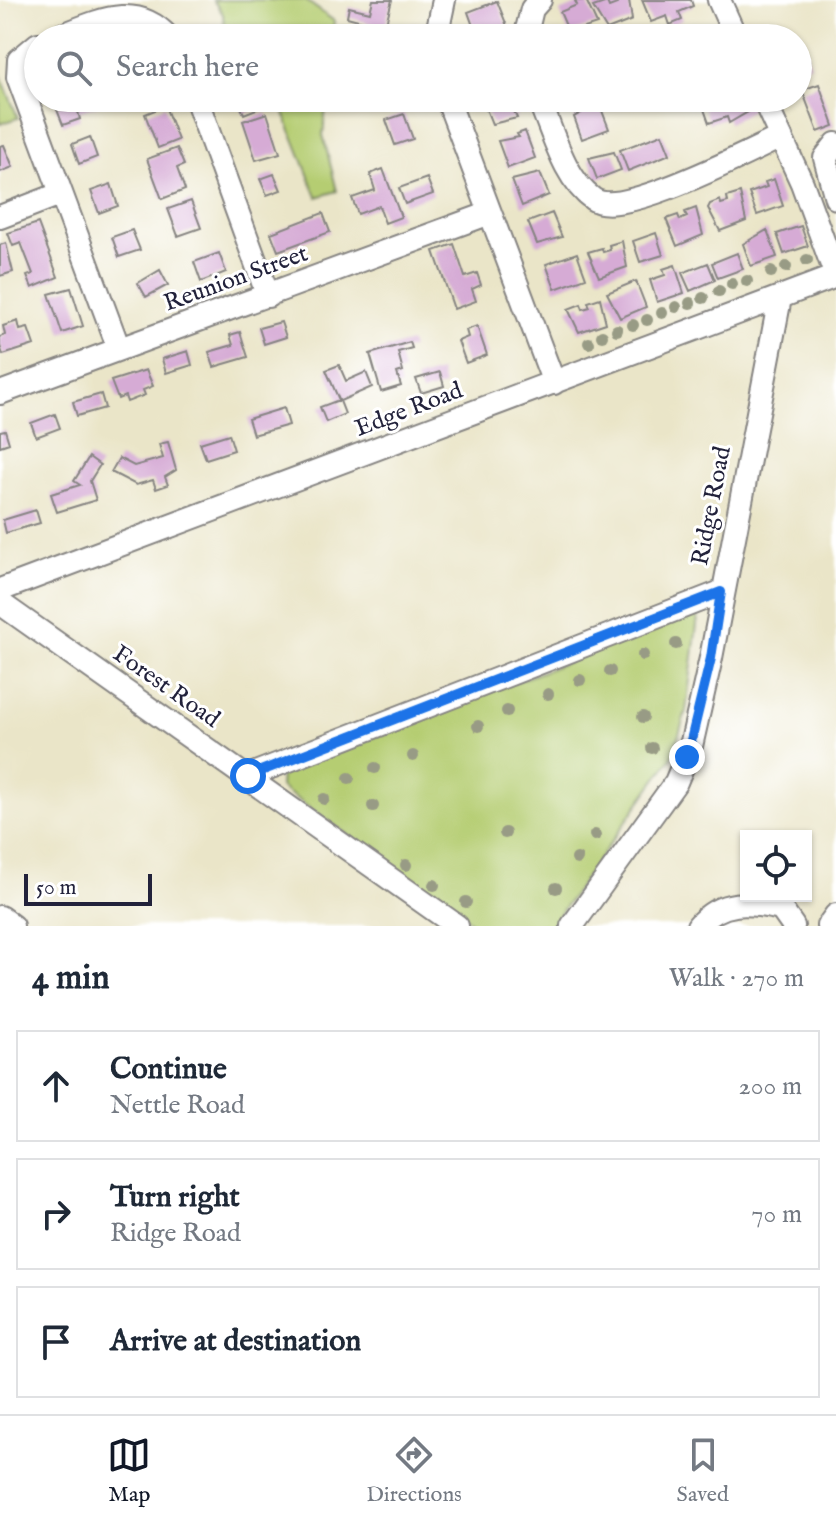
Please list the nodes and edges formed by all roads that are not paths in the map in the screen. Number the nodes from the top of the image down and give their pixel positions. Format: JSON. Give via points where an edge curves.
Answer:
{"nodes":[{"id":1,"x":444,"y":0,"type":"edge"},
{"id":2,"x":540,"y":0,"type":"edge"},
{"id":3,"x":719,"y":0,"type":"edge"},
{"id":4,"x":96,"y":24,"type":"edge"},
{"id":5,"x":154,"y":24,"type":"edge"},
{"id":6,"x":439,"y":24,"type":"edge"},
{"id":7,"x":528,"y":24,"type":"edge"},
{"id":8,"x":730,"y":24,"type":"edge"},
{"id":9,"x":24,"y":54,"type":"edge"},
{"id":10,"x":24,"y":94,"type":"edge"},
{"id":11,"x":30,"y":112,"type":"edge"},
{"id":12,"x":201,"y":112,"type":"edge"},
{"id":13,"x":452,"y":112,"type":"edge"},
{"id":14,"x":544,"y":112,"type":"edge"},
{"id":15,"x":769,"y":112,"type":"edge"},
{"id":16,"x":781,"y":137,"type":"junction"},
{"id":17,"x":836,"y":144,"type":"edge"},
{"id":18,"x":60,"y":194,"type":"junction"},
{"id":19,"x":836,"y":198,"type":"edge"},
{"id":20,"x":490,"y":213,"type":"junction"},
{"id":21,"x":0,"y":217,"type":"edge"},
{"id":22,"x":836,"y":276,"type":"edge"},
{"id":23,"x":268,"y":296,"type":"junction"},
{"id":24,"x":780,"y":298,"type":"junction"},
{"id":25,"x":119,"y":349,"type":"junction"},
{"id":26,"x":554,"y":383,"type":"junction"},
{"id":27,"x":0,"y":393,"type":"edge"},
{"id":28,"x":0,"y":590,"type":"edge"},
{"id":29,"x":721,"y":592,"type":"junction"},
{"id":30,"x":0,"y":603,"type":"edge"},
{"id":31,"x":248,"y":776,"type":"junction"},
{"id":32,"x":836,"y":915,"type":"edge"},
{"id":33,"x":0,"y":917,"type":"edge"},
{"id":34,"x":12,"y":926,"type":"edge"},
{"id":35,"x":457,"y":926,"type":"edge"},
{"id":36,"x":572,"y":926,"type":"edge"},
{"id":37,"x":698,"y":926,"type":"edge"},
{"id":38,"x":793,"y":926,"type":"edge"},
{"id":39,"x":828,"y":926,"type":"edge"}],
"edges":[{"from":1,"to":6,"type":"street"},
{"from":2,"to":7,"type":"street"},
{"from":3,"to":8,"type":"street"},
{"from":4,"to":5,"type":"street","via":[[128,13],[146,16]]},
{"from":9,"to":10,"type":"street","via":[[16,72]]},
{"from":11,"to":18,"type":"street"},
{"from":12,"to":23,"type":"street"},
{"from":13,"to":20,"type":"street"},
{"from":14,"to":16,"type":"street","via":[[574,177],[604,204],[632,201]]},
{"from":15,"to":16,"type":"street"},
{"from":16,"to":22,"type":"street"},
{"from":17,"to":19,"type":"street","via":[[825,158]]},
{"from":18,"to":21,"type":"street"},
{"from":18,"to":25,"type":"street"},
{"from":20,"to":23,"type":"street","name":"Reunion Street"},
{"from":20,"to":26,"type":"street"},
{"from":22,"to":24,"type":"street","name":"Edge Road"},
{"from":23,"to":25,"type":"street","name":"Reunion Street"},
{"from":24,"to":26,"type":"street","name":"Edge Road"},
{"from":24,"to":29,"type":"street","name":"Ridge Road"},
{"from":25,"to":27,"type":"street","name":"Reunion Street"},
{"from":26,"to":28,"type":"street","name":"Edge Road"},
{"from":29,"to":31,"type":"street"},
{"from":29,"to":36,"type":"street","name":"Ridge Road","via":[[711,658],[681,776]]},
{"from":30,"to":31,"type":"street","name":"Forest Road"},
{"from":31,"to":35,"type":"street","name":"Forest Road"},
{"from":32,"to":39,"type":"street"},
{"from":33,"to":34,"type":"street"},
{"from":37,"to":38,"type":"street","via":[[718,908],[741,904],[781,909]]}]}
